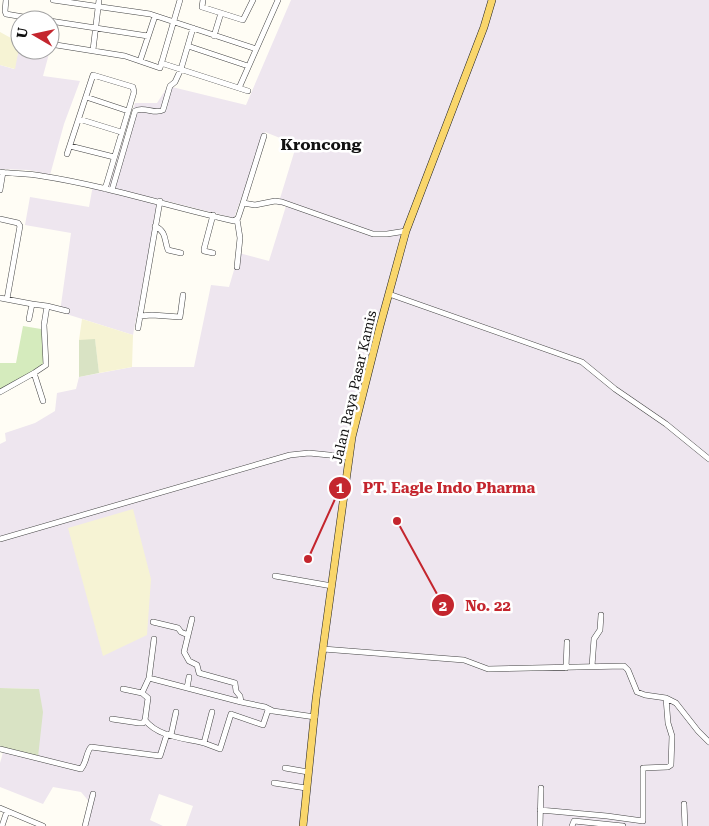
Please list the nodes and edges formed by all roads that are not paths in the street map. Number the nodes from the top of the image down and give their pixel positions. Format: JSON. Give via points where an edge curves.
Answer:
{"nodes":[{"id":1,"x":6,"y":0,"type":"edge"},
{"id":2,"x":54,"y":0,"type":"edge"},
{"id":3,"x":180,"y":0,"type":"edge"},
{"id":4,"x":203,"y":0,"type":"edge"},
{"id":5,"x":251,"y":0,"type":"edge"},
{"id":6,"x":278,"y":0,"type":"edge"},
{"id":7,"x":492,"y":0,"type":"edge"},
{"id":8,"x":76,"y":2,"type":"edge"},
{"id":9,"x":98,"y":3,"type":"edge"},
{"id":10,"x":221,"y":13,"type":"junction"},
{"id":11,"x":10,"y":15,"type":"edge"},
{"id":12,"x":155,"y":16,"type":"junction"},
{"id":13,"x":174,"y":22,"type":"junction"},
{"id":14,"x":60,"y":23,"type":"edge"},
{"id":15,"x":95,"y":28,"type":"junction"},
{"id":16,"x":193,"y":28,"type":"junction"},
{"id":17,"x":148,"y":36,"type":"junction"},
{"id":18,"x":214,"y":36,"type":"junction"},
{"id":19,"x":60,"y":45,"type":"edge"},
{"id":20,"x":188,"y":46,"type":"junction"},
{"id":21,"x":256,"y":49,"type":"junction"},
{"id":22,"x":93,"y":50,"type":"junction"},
{"id":23,"x":140,"y":61,"type":"junction"},
{"id":24,"x":161,"y":62,"type":"junction"},
{"id":25,"x":248,"y":66,"type":"junction"},
{"id":26,"x":181,"y":69,"type":"junction"},
{"id":27,"x":239,"y":88,"type":"junction"},
{"id":28,"x":248,"y":91,"type":"dead end"},
{"id":29,"x":86,"y":97,"type":"junction"},
{"id":30,"x":128,"y":110,"type":"junction"},
{"id":31,"x":79,"y":119,"type":"junction"},
{"id":32,"x":121,"y":132,"type":"junction"},
{"id":33,"x":264,"y":136,"type":"dead end"},
{"id":34,"x":70,"y":146,"type":"junction"},
{"id":35,"x":67,"y":154,"type":"dead end"},
{"id":36,"x":114,"y":157,"type":"junction"},
{"id":37,"x":1,"y":172,"type":"edge"},
{"id":38,"x":105,"y":188,"type":"junction"},
{"id":39,"x":0,"y":190,"type":"edge"},
{"id":40,"x":112,"y":190,"type":"junction"},
{"id":41,"x":160,"y":201,"type":"junction"},
{"id":42,"x":244,"y":203,"type":"junction"},
{"id":43,"x":213,"y":215,"type":"junction"},
{"id":44,"x":0,"y":218,"type":"edge"},
{"id":45,"x":237,"y":220,"type":"junction"},
{"id":46,"x":155,"y":226,"type":"junction"},
{"id":47,"x":406,"y":231,"type":"junction"},
{"id":48,"x":213,"y":252,"type":"dead end"},
{"id":49,"x":181,"y":253,"type":"dead end"},
{"id":50,"x":237,"y":267,"type":"dead end"},
{"id":51,"x":389,"y":294,"type":"junction"},
{"id":52,"x":182,"y":295,"type":"dead end"},
{"id":53,"x":0,"y":298,"type":"edge"},
{"id":54,"x":7,"y":299,"type":"junction"},
{"id":55,"x":32,"y":304,"type":"junction"},
{"id":56,"x":47,"y":306,"type":"junction"},
{"id":57,"x":67,"y":311,"type":"dead end"},
{"id":58,"x":140,"y":316,"type":"junction"},
{"id":59,"x":28,"y":319,"type":"dead end"},
{"id":60,"x":138,"y":328,"type":"dead end"},
{"id":61,"x":34,"y":374,"type":"junction"},
{"id":62,"x":0,"y":392,"type":"edge"},
{"id":63,"x":42,"y":401,"type":"dead end"},
{"id":64,"x":349,"y":457,"type":"junction"},
{"id":65,"x":709,"y":459,"type":"edge"},
{"id":66,"x":0,"y":539,"type":"edge"},
{"id":67,"x":275,"y":576,"type":"dead end"},
{"id":68,"x":332,"y":586,"type":"junction"},
{"id":69,"x":601,"y":615,"type":"dead end"},
{"id":70,"x":192,"y":619,"type":"dead end"},
{"id":71,"x":153,"y":622,"type":"dead end"},
{"id":72,"x":188,"y":635,"type":"junction"},
{"id":73,"x":154,"y":639,"type":"dead end"},
{"id":74,"x":567,"y":642,"type":"dead end"},
{"id":75,"x":323,"y":649,"type":"junction"},
{"id":76,"x":592,"y":666,"type":"junction"},
{"id":77,"x":566,"y":668,"type":"junction"},
{"id":78,"x":189,"y":677,"type":"dead end"},
{"id":79,"x":148,"y":678,"type":"junction"},
{"id":80,"x":187,"y":688,"type":"junction"},
{"id":81,"x":123,"y":689,"type":"dead end"},
{"id":82,"x":142,"y":693,"type":"junction"},
{"id":83,"x":666,"y":698,"type":"junction"},
{"id":84,"x":241,"y":702,"type":"junction"},
{"id":85,"x":176,"y":712,"type":"dead end"},
{"id":86,"x":212,"y":712,"type":"dead end"},
{"id":87,"x":315,"y":717,"type":"junction"},
{"id":88,"x":112,"y":719,"type":"dead end"},
{"id":89,"x":145,"y":720,"type":"junction"},
{"id":90,"x":169,"y":735,"type":"junction"},
{"id":91,"x":709,"y":742,"type":"edge"},
{"id":92,"x":204,"y":743,"type":"junction"},
{"id":93,"x":0,"y":748,"type":"edge"},
{"id":94,"x":285,"y":768,"type":"dead end"},
{"id":95,"x":308,"y":772,"type":"junction"},
{"id":96,"x":274,"y":783,"type":"dead end"},
{"id":97,"x":306,"y":788,"type":"junction"},
{"id":98,"x":541,"y":788,"type":"dead end"},
{"id":99,"x":93,"y":794,"type":"dead end"},
{"id":100,"x":684,"y":804,"type":"dead end"},
{"id":101,"x":540,"y":810,"type":"junction"},
{"id":102,"x":2,"y":811,"type":"edge"},
{"id":103,"x":27,"y":819,"type":"junction"},
{"id":104,"x":643,"y":824,"type":"edge"},
{"id":105,"x":2,"y":826,"type":"edge"},
{"id":106,"x":24,"y":826,"type":"edge"},
{"id":107,"x":43,"y":826,"type":"edge"},
{"id":108,"x":85,"y":826,"type":"edge"},
{"id":109,"x":302,"y":826,"type":"edge"},
{"id":110,"x":540,"y":826,"type":"edge"},
{"id":111,"x":572,"y":826,"type":"edge"},
{"id":112,"x":623,"y":826,"type":"edge"},
{"id":113,"x":685,"y":826,"type":"edge"}],
"edges":[{"from":1,"to":11,"type":"street","via":[[5,14]]},
{"from":2,"to":8,"type":"street"},
{"from":3,"to":13,"type":"street"},
{"from":4,"to":10,"type":"street","via":[[202,7]]},
{"from":5,"to":10,"type":"street","via":[[244,20]]},
{"from":6,"to":21,"type":"street"},
{"from":7,"to":47,"type":"main road","name":"Jalan Raya Pasar Kamis"},
{"from":8,"to":9,"type":"street"},
{"from":9,"to":12,"type":"street"},
{"from":9,"to":15,"type":"street"},
{"from":10,"to":18,"type":"street"},
{"from":12,"to":13,"type":"street"},
{"from":12,"to":17,"type":"street"},
{"from":13,"to":16,"type":"street"},
{"from":13,"to":24,"type":"street"},
{"from":14,"to":15,"type":"street"},
{"from":15,"to":17,"type":"street"},
{"from":15,"to":22,"type":"street"},
{"from":16,"to":18,"type":"street"},
{"from":16,"to":20,"type":"street"},
{"from":17,"to":23,"type":"street"},
{"from":18,"to":21,"type":"street"},
{"from":19,"to":22,"type":"street"},
{"from":20,"to":25,"type":"street"},
{"from":20,"to":26,"type":"street"},
{"from":21,"to":25,"type":"street"},
{"from":22,"to":23,"type":"street"},
{"from":23,"to":24,"type":"street","via":[[160,68]]},
{"from":24,"to":26,"type":"street"},
{"from":25,"to":27,"type":"street"},
{"from":26,"to":27,"type":"street"},
{"from":26,"to":40,"type":"street","via":[[170,86],[162,111],[135,111]]},
{"from":27,"to":28,"type":"street"},
{"from":29,"to":30,"type":"street"},
{"from":29,"to":30,"type":"street","via":[[93,75],[131,86],[134,90]]},
{"from":29,"to":31,"type":"street"},
{"from":30,"to":32,"type":"street"},
{"from":31,"to":32,"type":"street"},
{"from":31,"to":34,"type":"street"},
{"from":32,"to":36,"type":"street"},
{"from":33,"to":42,"type":"street"},
{"from":34,"to":35,"type":"street"},
{"from":34,"to":36,"type":"street"},
{"from":36,"to":38,"type":"street"},
{"from":37,"to":38,"type":"street","via":[[41,175]]},
{"from":37,"to":39,"type":"street"},
{"from":38,"to":40,"type":"street"},
{"from":40,"to":41,"type":"street"},
{"from":41,"to":43,"type":"street"},
{"from":41,"to":46,"type":"street"},
{"from":42,"to":45,"type":"street"},
{"from":42,"to":47,"type":"street","via":[[282,202],[373,234]]},
{"from":43,"to":45,"type":"street"},
{"from":43,"to":48,"type":"street","via":[[204,250]]},
{"from":44,"to":54,"type":"street","via":[[20,226]]},
{"from":45,"to":50,"type":"street","via":[[240,238]]},
{"from":46,"to":49,"type":"street","via":[[164,234],[168,250]]},
{"from":46,"to":58,"type":"street"},
{"from":47,"to":51,"type":"main road","name":"Jalan Raya Pasar Kamis"},
{"from":51,"to":64,"type":"main road","name":"Jalan Raya Pasar Kamis"},
{"from":51,"to":65,"type":"street","via":[[582,362]]},
{"from":52,"to":58,"type":"street","via":[[180,317]]},
{"from":53,"to":54,"type":"street"},
{"from":54,"to":55,"type":"street"},
{"from":55,"to":56,"type":"street"},
{"from":55,"to":59,"type":"street"},
{"from":56,"to":57,"type":"street"},
{"from":56,"to":61,"type":"street","via":[[44,325],[47,362]]},
{"from":58,"to":60,"type":"street"},
{"from":61,"to":62,"type":"street"},
{"from":61,"to":63,"type":"street"},
{"from":64,"to":66,"type":"street","via":[[309,453],[290,455]]},
{"from":64,"to":68,"type":"main road","name":"Jalan Raya Pasar Kamis"},
{"from":67,"to":68,"type":"street"},
{"from":68,"to":75,"type":"main road","name":"Jalan Raya Pasar Kamis"},
{"from":69,"to":76,"type":"street","via":[[600,630],[594,639]]},
{"from":70,"to":72,"type":"street"},
{"from":71,"to":72,"type":"street","via":[[178,628]]},
{"from":72,"to":84,"type":"street","via":[[184,653],[189,661],[197,665],[199,673],[235,683]]},
{"from":73,"to":79,"type":"street"},
{"from":74,"to":77,"type":"street"},
{"from":75,"to":77,"type":"street","via":[[464,660],[488,669]]},
{"from":75,"to":87,"type":"main road","name":"Jalan Raya Pasar Kamis"},
{"from":76,"to":77,"type":"street"},
{"from":76,"to":83,"type":"street","via":[[624,666],[637,692]]},
{"from":78,"to":80,"type":"street"},
{"from":79,"to":80,"type":"street"},
{"from":79,"to":82,"type":"street"},
{"from":80,"to":84,"type":"street"},
{"from":81,"to":82,"type":"street"},
{"from":82,"to":89,"type":"street","via":[[148,698]]},
{"from":83,"to":91,"type":"street","via":[[676,703]]},
{"from":83,"to":104,"type":"street","via":[[672,736],[671,765],[642,768]]},
{"from":84,"to":87,"type":"street"},
{"from":85,"to":90,"type":"street"},
{"from":86,"to":92,"type":"street"},
{"from":87,"to":92,"type":"street","via":[[268,710],[263,725],[231,714],[220,748]]},
{"from":87,"to":95,"type":"main road","name":"Jalan Raya Pasar Kamis"},
{"from":88,"to":89,"type":"street","via":[[139,723]]},
{"from":89,"to":90,"type":"street"},
{"from":90,"to":92,"type":"street"},
{"from":90,"to":93,"type":"street","via":[[160,756],[90,747],[81,769]]},
{"from":94,"to":95,"type":"street"},
{"from":95,"to":97,"type":"main road","name":"Jalan Raya Pasar Kamis"},
{"from":96,"to":97,"type":"street"},
{"from":97,"to":109,"type":"main road","name":"Jalan Raya Pasar Kamis"},
{"from":98,"to":101,"type":"street"},
{"from":99,"to":108,"type":"street"},
{"from":100,"to":113,"type":"street"},
{"from":101,"to":104,"type":"street","via":[[607,816]]},
{"from":101,"to":110,"type":"street"},
{"from":102,"to":103,"type":"street"},
{"from":102,"to":105,"type":"street"},
{"from":103,"to":106,"type":"street"},
{"from":103,"to":107,"type":"street"},
{"from":111,"to":112,"type":"street","via":[[574,822]]}]}
